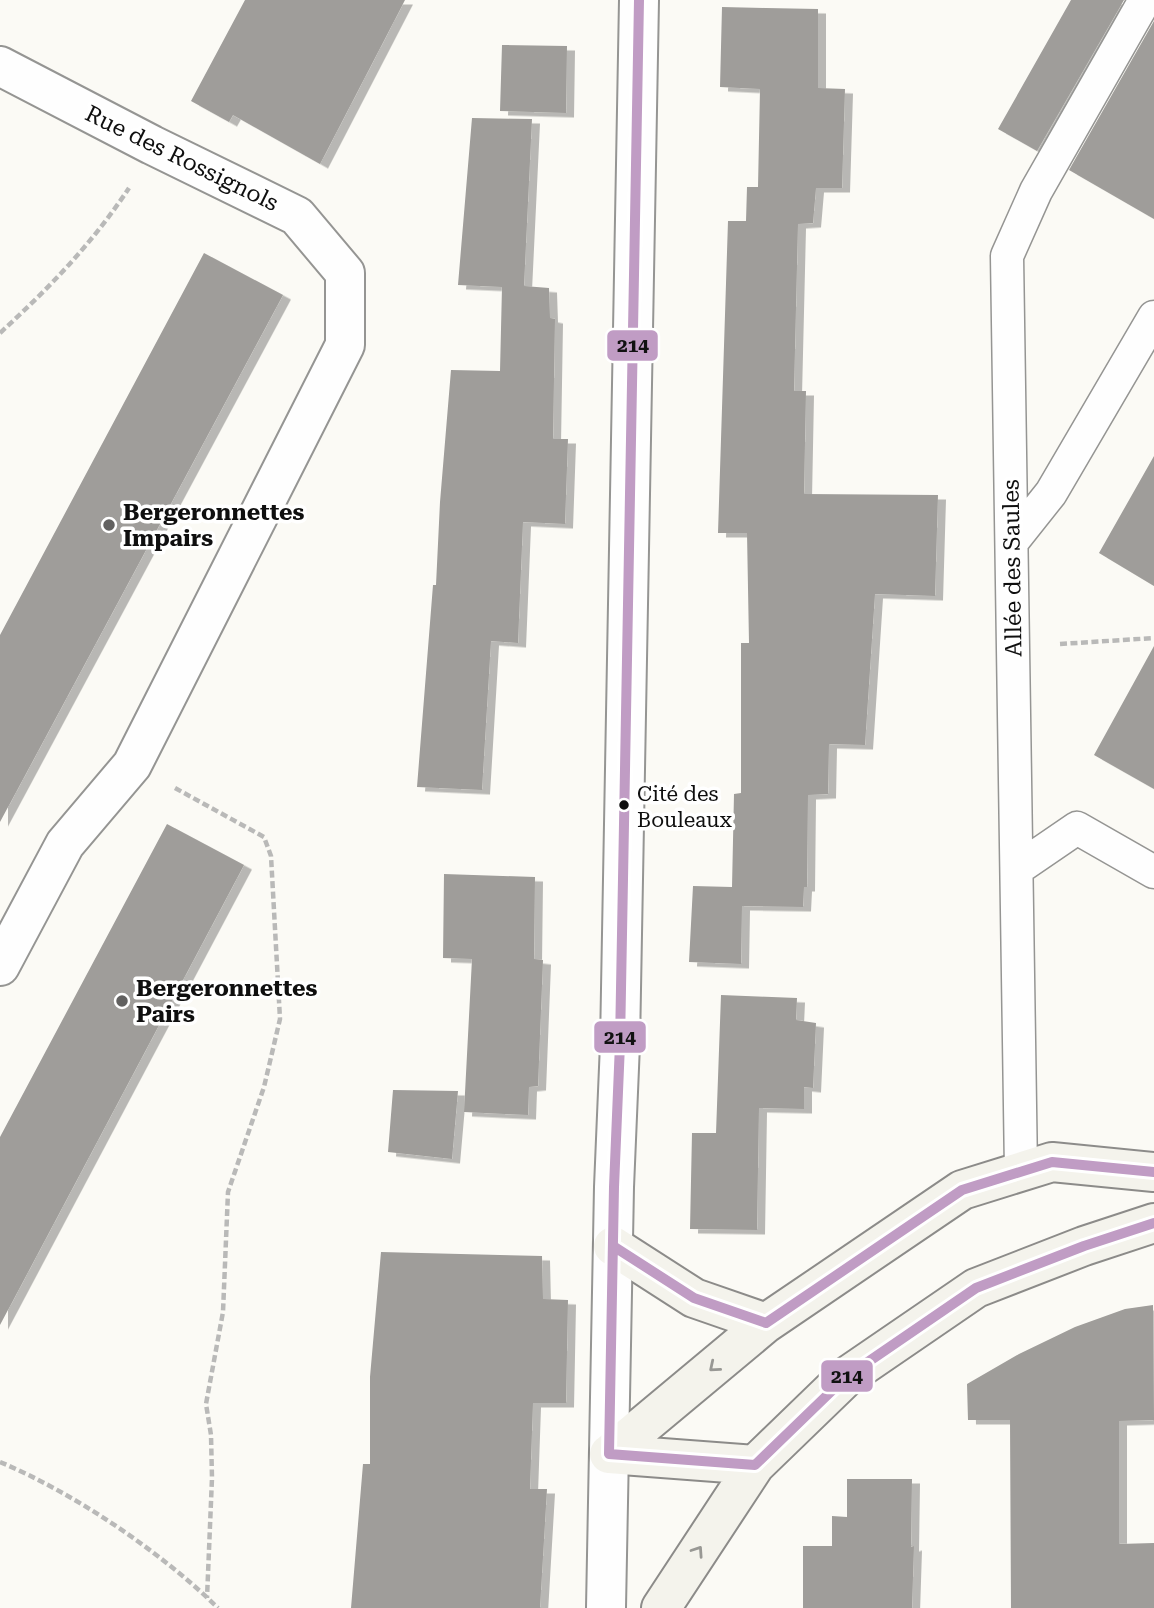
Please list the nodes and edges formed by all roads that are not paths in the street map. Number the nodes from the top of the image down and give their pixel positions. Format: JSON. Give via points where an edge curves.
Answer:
{"nodes":[{"id":1,"x":639,"y":0,"type":"edge"},
{"id":2,"x":1145,"y":0,"type":"edge"},
{"id":3,"x":0,"y":66,"type":"edge"},
{"id":4,"x":1154,"y":317,"type":"edge"},
{"id":5,"x":1012,"y":542,"type":"junction"},
{"id":6,"x":1017,"y":869,"type":"junction"},
{"id":7,"x":1154,"y":872,"type":"edge"},
{"id":8,"x":0,"y":967,"type":"edge"},
{"id":9,"x":1021,"y":1171,"type":"junction"},
{"id":10,"x":1154,"y":1172,"type":"edge"},
{"id":11,"x":1154,"y":1223,"type":"edge"},
{"id":12,"x":613,"y":1246,"type":"junction"},
{"id":13,"x":766,"y":1323,"type":"junction"},
{"id":14,"x":609,"y":1454,"type":"junction"},
{"id":15,"x":755,"y":1465,"type":"junction"},
{"id":16,"x":606,"y":1608,"type":"edge"},
{"id":17,"x":661,"y":1608,"type":"edge"}],
"edges":[{"from":1,"to":12,"type":"street"},
{"from":2,"to":5,"type":"lane","name":"Allée des Saules","via":[[1036,191],[1007,256]]},
{"from":3,"to":8,"type":"street","name":"Rue des Rossignols","via":[[297,215],[345,273],[345,345],[132,765],[65,844]]},
{"from":4,"to":5,"type":"lane","via":[[1051,493]]},
{"from":5,"to":6,"type":"lane","name":"Allée des Saules"},
{"from":6,"to":7,"type":"lane","via":[[1077,828]]},
{"from":6,"to":9,"type":"lane","name":"Allée des Saules"},
{"from":9,"to":10,"type":"street","via":[[1052,1162]]},
{"from":9,"to":13,"type":"street","via":[[962,1190]]},
{"from":11,"to":15,"type":"street","via":[[976,1288],[846,1377]]},
{"from":12,"to":13,"type":"street","via":[[694,1298]]},
{"from":12,"to":14,"type":"street"},
{"from":13,"to":14,"type":"street","one_way":true},
{"from":14,"to":15,"type":"street"},
{"from":14,"to":16,"type":"street"},
{"from":17,"to":15,"type":"street","one_way":true}]}
